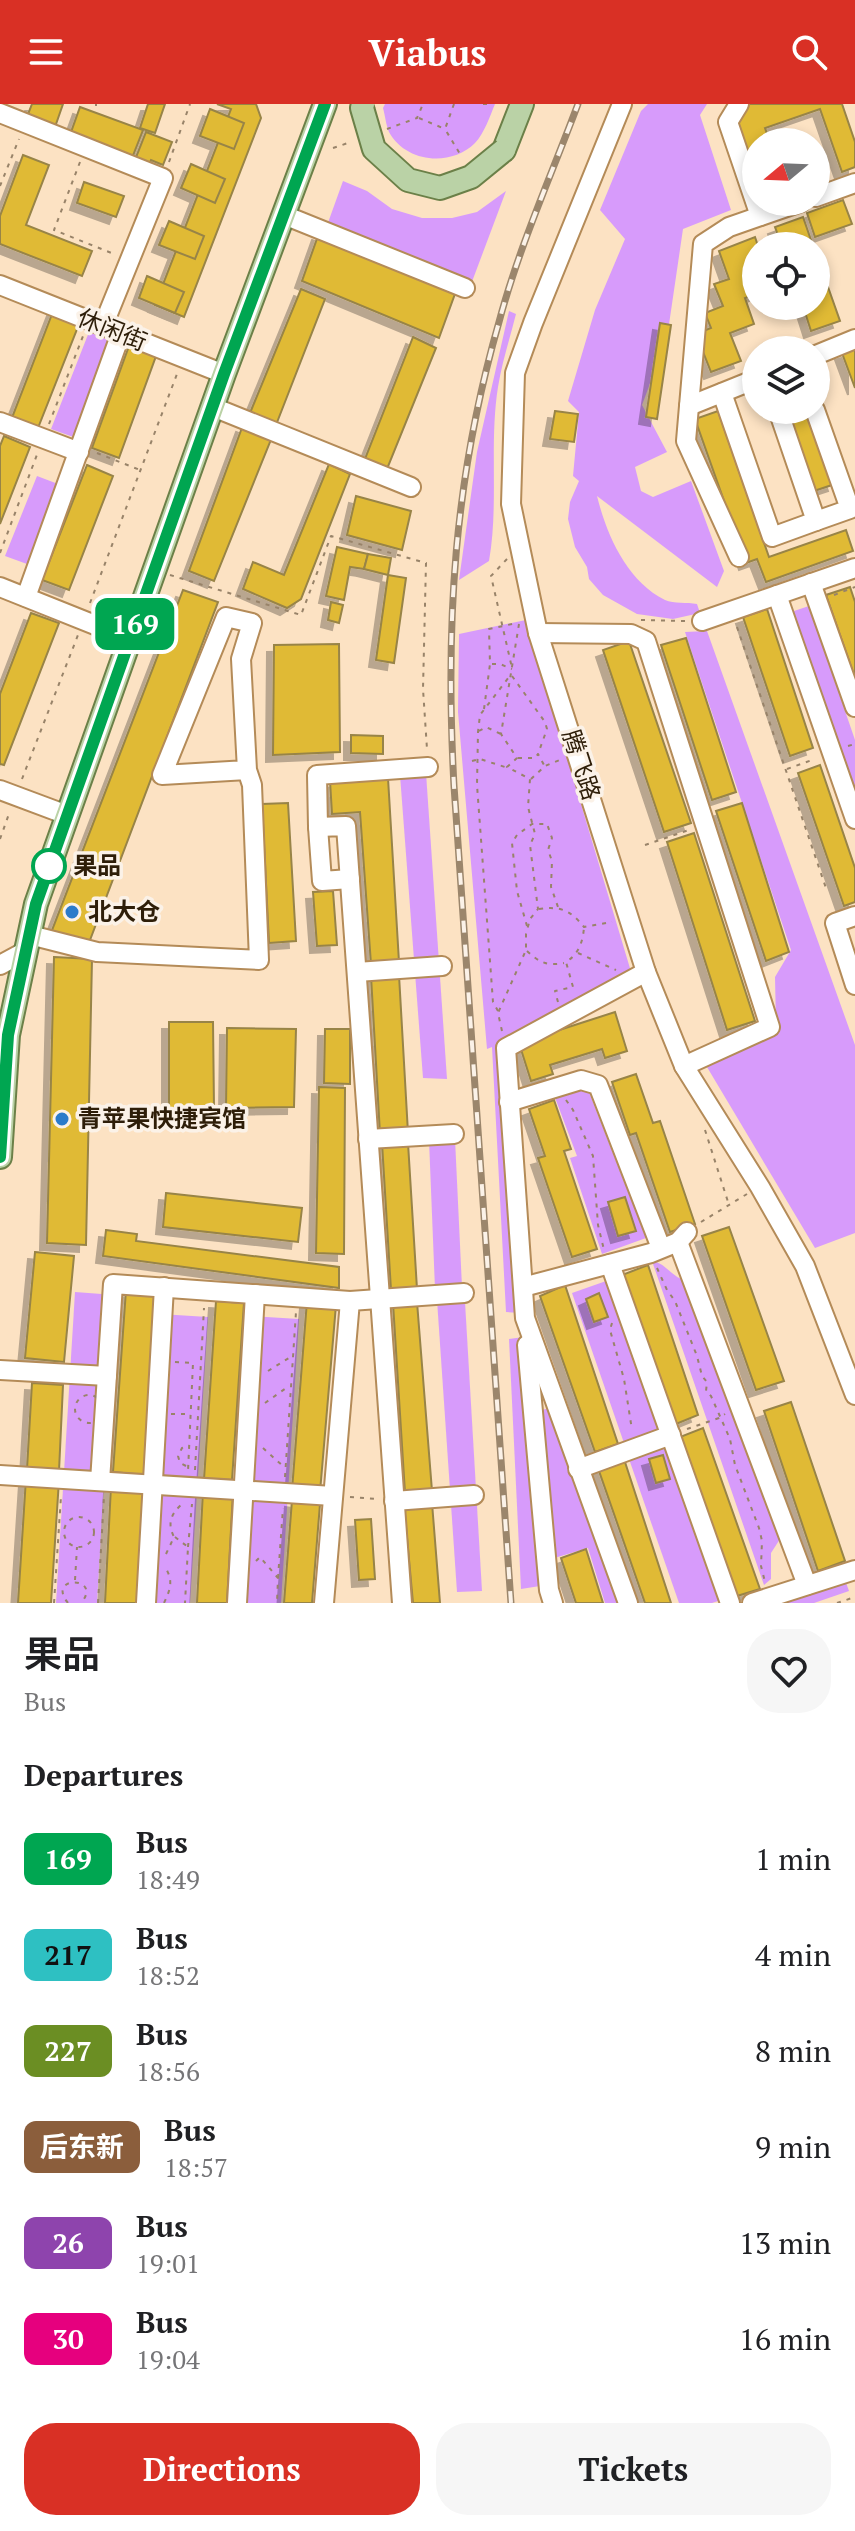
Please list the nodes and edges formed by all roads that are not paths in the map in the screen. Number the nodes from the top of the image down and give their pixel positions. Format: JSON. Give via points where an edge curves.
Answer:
{"nodes":[{"id":1,"x":325,"y":104,"type":"edge"},
{"id":2,"x":363,"y":104,"type":"edge"},
{"id":3,"x":522,"y":104,"type":"edge"},
{"id":4,"x":622,"y":104,"type":"edge"},
{"id":5,"x":739,"y":104,"type":"edge"},
{"id":6,"x":7,"y":111,"type":"edge"},
{"id":7,"x":742,"y":163,"type":"edge"},
{"id":8,"x":855,"y":183,"type":"edge"},
{"id":9,"x":830,"y":192,"type":"edge"},
{"id":10,"x":284,"y":215,"type":"junction"},
{"id":11,"x":760,"y":216,"type":"edge"},
{"id":12,"x":0,"y":285,"type":"edge"},
{"id":13,"x":465,"y":288,"type":"dead end"},
{"id":14,"x":103,"y":326,"type":"junction"},
{"id":15,"x":121,"y":333,"type":"junction"},
{"id":16,"x":855,"y":339,"type":"edge"},
{"id":17,"x":830,"y":349,"type":"edge"},
{"id":18,"x":224,"y":374,"type":"junction"},
{"id":19,"x":742,"y":385,"type":"edge"},
{"id":20,"x":722,"y":393,"type":"junction"},
{"id":21,"x":689,"y":406,"type":"junction"},
{"id":22,"x":213,"y":407,"type":"junction"},
{"id":23,"x":0,"y":422,"type":"edge"},
{"id":24,"x":783,"y":424,"type":"edge"},
{"id":25,"x":820,"y":424,"type":"edge"},
{"id":26,"x":80,"y":449,"type":"junction"},
{"id":27,"x":411,"y":487,"type":"dead end"},
{"id":28,"x":816,"y":521,"type":"junction"},
{"id":29,"x":739,"y":557,"type":"dead end"},
{"id":30,"x":855,"y":568,"type":"edge"},
{"id":31,"x":0,"y":587,"type":"edge"},
{"id":32,"x":814,"y":592,"type":"junction"},
{"id":33,"x":777,"y":595,"type":"junction"},
{"id":34,"x":26,"y":597,"type":"junction"},
{"id":35,"x":702,"y":621,"type":"dead end"},
{"id":36,"x":532,"y":634,"type":"junction"},
{"id":37,"x":130,"y":639,"type":"junction"},
{"id":38,"x":855,"y":707,"type":"edge"},
{"id":39,"x":428,"y":767,"type":"road end"},
{"id":40,"x":247,"y":770,"type":"junction"},
{"id":41,"x":8,"y":793,"type":"edge"},
{"id":42,"x":67,"y":815,"type":"junction"},
{"id":43,"x":855,"y":819,"type":"edge"},
{"id":44,"x":318,"y":827,"type":"junction"},
{"id":45,"x":350,"y":879,"type":"junction"},
{"id":46,"x":855,"y":916,"type":"edge"},
{"id":47,"x":28,"y":943,"type":"junction"},
{"id":48,"x":0,"y":965,"type":"edge"},
{"id":49,"x":442,"y":966,"type":"dead end"},
{"id":50,"x":357,"y":972,"type":"junction"},
{"id":51,"x":640,"y":975,"type":"junction"},
{"id":52,"x":855,"y":985,"type":"edge"},
{"id":53,"x":684,"y":1066,"type":"junction"},
{"id":54,"x":3,"y":1088,"type":"edge"},
{"id":55,"x":509,"y":1102,"type":"junction"},
{"id":56,"x":454,"y":1134,"type":"dead end"},
{"id":57,"x":368,"y":1139,"type":"junction"},
{"id":58,"x":0,"y":1157,"type":"edge"},
{"id":59,"x":675,"y":1240,"type":"junction"},
{"id":60,"x":610,"y":1264,"type":"junction"},
{"id":61,"x":164,"y":1287,"type":"junction"},
{"id":62,"x":523,"y":1287,"type":"junction"},
{"id":63,"x":464,"y":1293,"type":"dead end"},
{"id":64,"x":255,"y":1294,"type":"junction"},
{"id":65,"x":379,"y":1300,"type":"junction"},
{"id":66,"x":350,"y":1301,"type":"junction"},
{"id":67,"x":525,"y":1318,"type":"junction"},
{"id":68,"x":0,"y":1370,"type":"edge"},
{"id":69,"x":107,"y":1376,"type":"junction"},
{"id":70,"x":855,"y":1395,"type":"edge"},
{"id":71,"x":671,"y":1435,"type":"junction"},
{"id":72,"x":578,"y":1469,"type":"junction"},
{"id":73,"x":0,"y":1475,"type":"edge"},
{"id":74,"x":102,"y":1481,"type":"junction"},
{"id":75,"x":153,"y":1485,"type":"junction"},
{"id":76,"x":244,"y":1490,"type":"junction"},
{"id":77,"x":474,"y":1495,"type":"dead end"},
{"id":78,"x":333,"y":1496,"type":"junction"},
{"id":79,"x":394,"y":1501,"type":"junction"},
{"id":80,"x":855,"y":1570,"type":"edge"},
{"id":81,"x":807,"y":1585,"type":"junction"},
{"id":82,"x":761,"y":1600,"type":"edge"},
{"id":83,"x":146,"y":1603,"type":"edge"},
{"id":84,"x":237,"y":1603,"type":"edge"},
{"id":85,"x":324,"y":1603,"type":"edge"},
{"id":86,"x":402,"y":1603,"type":"edge"},
{"id":87,"x":553,"y":1603,"type":"edge"},
{"id":88,"x":628,"y":1603,"type":"edge"},
{"id":89,"x":730,"y":1603,"type":"edge"}],
"edges":[{"from":1,"to":10,"type":"main road"},
{"from":2,"to":3,"type":"main road","bridge":true,"via":[[374,149],[408,180],[440,188],[471,177],[504,150]]},
{"from":4,"to":36,"type":"street","name":"腾飞路","via":[[515,373],[511,504],[524,616]]},
{"from":5,"to":7,"type":"street","via":[[728,122]]},
{"from":6,"to":14,"type":"street","via":[[163,178]]},
{"from":8,"to":9,"type":"street"},
{"from":10,"to":13,"type":"street"},
{"from":10,"to":18,"type":"main road"},
{"from":11,"to":21,"type":"street","via":[[703,244]]},
{"from":12,"to":14,"type":"street","name":"休闲街"},
{"from":14,"to":15,"type":"street","name":"休闲街"},
{"from":15,"to":18,"type":"street","name":"休闲街"},
{"from":15,"to":26,"type":"street"},
{"from":16,"to":17,"type":"street"},
{"from":18,"to":22,"type":"main road"},
{"from":19,"to":20,"type":"street"},
{"from":20,"to":21,"type":"street"},
{"from":20,"to":28,"type":"street","via":[[772,537]]},
{"from":21,"to":29,"type":"street","via":[[686,441]]},
{"from":22,"to":27,"type":"street"},
{"from":22,"to":37,"type":"main road"},
{"from":23,"to":26,"type":"street"},
{"from":24,"to":28,"type":"street"},
{"from":25,"to":28,"type":"street","via":[[850,509]]},
{"from":26,"to":34,"type":"street"},
{"from":30,"to":32,"type":"street"},
{"from":31,"to":34,"type":"street"},
{"from":32,"to":33,"type":"street"},
{"from":32,"to":38,"type":"street"},
{"from":33,"to":35,"type":"street"},
{"from":33,"to":43,"type":"street"},
{"from":34,"to":37,"type":"street"},
{"from":36,"to":51,"type":"street","name":"腾飞路","via":[[628,915]]},
{"from":36,"to":53,"type":"street","via":[[631,634],[646,641],[770,1027]]},
{"from":37,"to":42,"type":"main road"},
{"from":39,"to":44,"type":"street","via":[[317,775]]},
{"from":40,"to":40,"type":"street","via":[[162,775],[226,617],[252,623],[241,659]]},
{"from":40,"to":47,"type":"street","via":[[252,785],[259,960]]},
{"from":41,"to":42,"type":"street"},
{"from":42,"to":47,"type":"main road"},
{"from":44,"to":45,"type":"street","via":[[346,826]]},
{"from":44,"to":45,"type":"street","via":[[322,881]]},
{"from":45,"to":50,"type":"street"},
{"from":46,"to":52,"type":"street","via":[[835,923]]},
{"from":47,"to":48,"type":"street"},
{"from":47,"to":54,"type":"main road","via":[[8,1035]]},
{"from":49,"to":50,"type":"street"},
{"from":50,"to":57,"type":"street"},
{"from":51,"to":53,"type":"street","name":"腾飞路"},
{"from":51,"to":55,"type":"street","via":[[506,1048]]},
{"from":53,"to":70,"type":"street","name":"腾飞路","via":[[805,1266]]},
{"from":54,"to":58,"type":"main road"},
{"from":55,"to":59,"type":"street","via":[[581,1080],[598,1085]]},
{"from":55,"to":62,"type":"street"},
{"from":56,"to":57,"type":"street"},
{"from":57,"to":65,"type":"street"},
{"from":59,"to":60,"type":"street"},
{"from":59,"to":81,"type":"street"},
{"from":60,"to":62,"type":"street"},
{"from":60,"to":71,"type":"street"},
{"from":61,"to":64,"type":"street"},
{"from":61,"to":69,"type":"street","via":[[113,1284]]},
{"from":61,"to":75,"type":"street"},
{"from":62,"to":67,"type":"street"},
{"from":63,"to":65,"type":"street"},
{"from":64,"to":66,"type":"street"},
{"from":64,"to":76,"type":"street"},
{"from":65,"to":66,"type":"street"},
{"from":65,"to":79,"type":"street"},
{"from":66,"to":78,"type":"street"},
{"from":67,"to":72,"type":"street"},
{"from":67,"to":87,"type":"street"},
{"from":68,"to":69,"type":"street"},
{"from":69,"to":74,"type":"street"},
{"from":71,"to":72,"type":"street"},
{"from":71,"to":89,"type":"street"},
{"from":72,"to":88,"type":"street"},
{"from":73,"to":74,"type":"street"},
{"from":74,"to":75,"type":"street"},
{"from":75,"to":76,"type":"street"},
{"from":75,"to":83,"type":"street"},
{"from":76,"to":78,"type":"street"},
{"from":76,"to":84,"type":"street"},
{"from":77,"to":79,"type":"street"},
{"from":78,"to":85,"type":"street"},
{"from":79,"to":86,"type":"street"},
{"from":80,"to":81,"type":"street"},
{"from":81,"to":82,"type":"street"}]}
